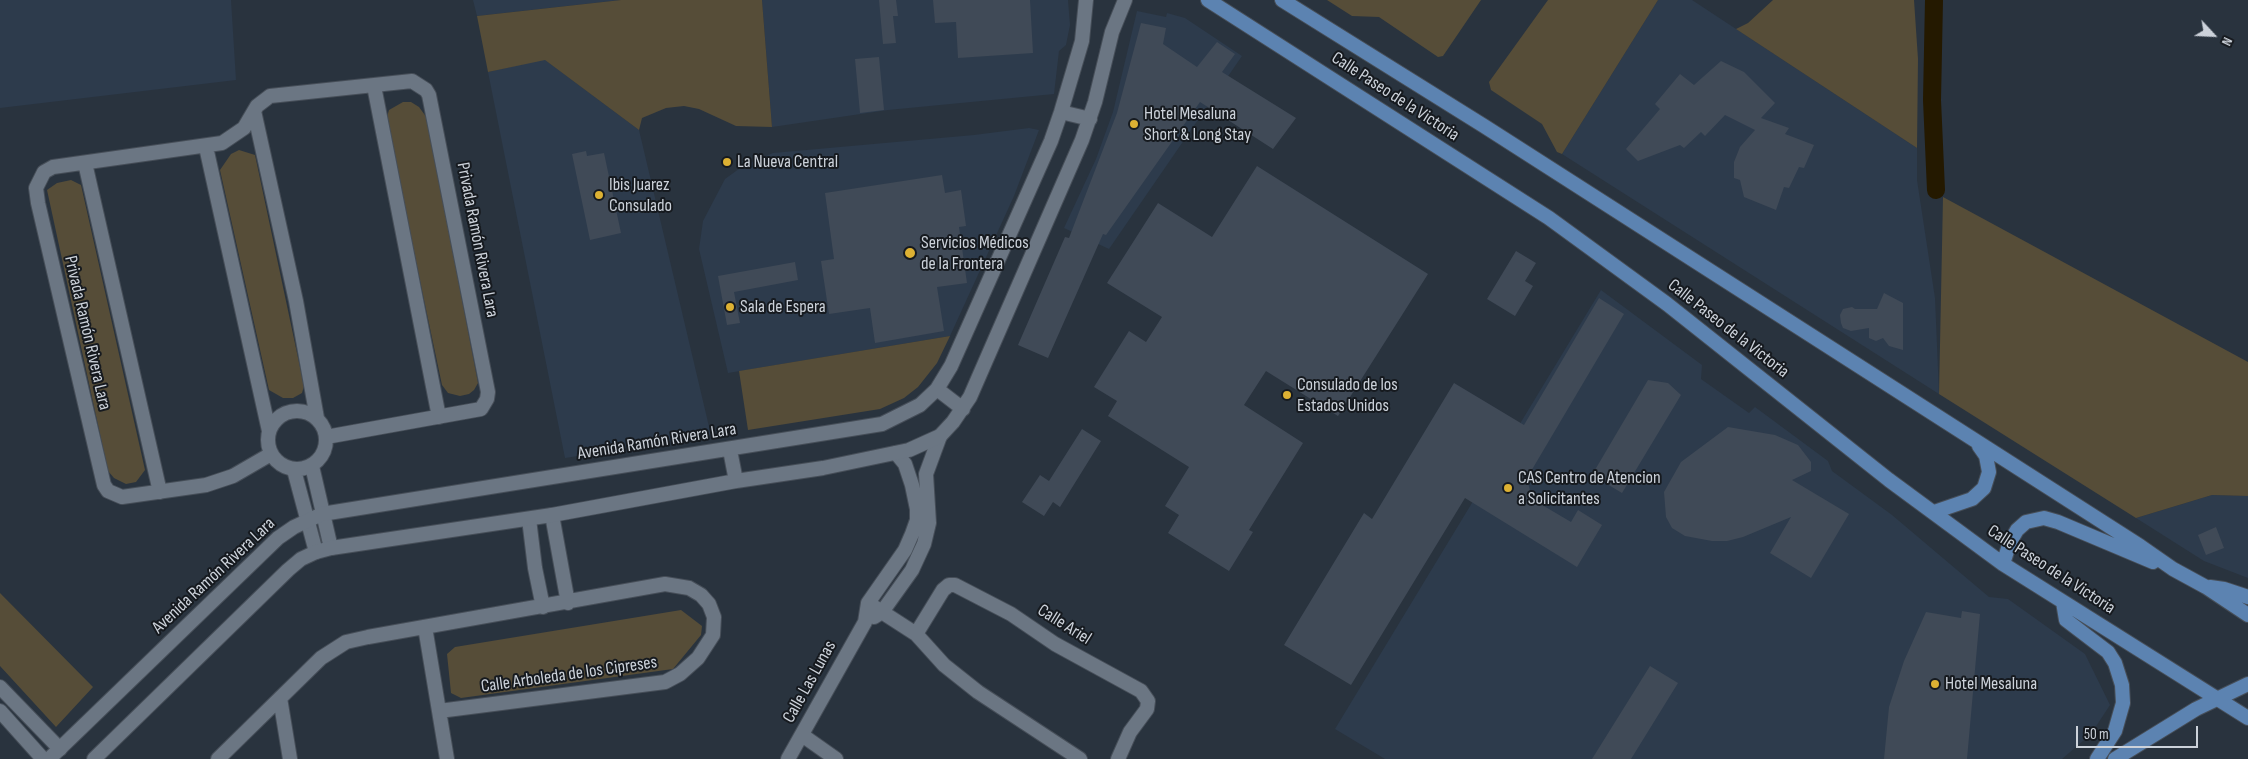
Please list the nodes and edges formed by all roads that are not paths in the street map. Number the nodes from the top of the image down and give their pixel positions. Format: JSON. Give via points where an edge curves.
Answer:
{"nodes":[{"id":1,"x":1086,"y":0,"type":"edge"},
{"id":2,"x":1125,"y":0,"type":"edge"},
{"id":3,"x":1208,"y":0,"type":"edge"},
{"id":4,"x":1282,"y":0,"type":"edge"},
{"id":5,"x":374,"y":86,"type":"junction"},
{"id":6,"x":254,"y":111,"type":"junction"},
{"id":7,"x":1061,"y":112,"type":"junction"},
{"id":8,"x":1090,"y":119,"type":"junction"},
{"id":9,"x":206,"y":146,"type":"junction"},
{"id":10,"x":85,"y":163,"type":"junction"},
{"id":11,"x":937,"y":389,"type":"junction"},
{"id":12,"x":963,"y":408,"type":"junction"},
{"id":13,"x":439,"y":417,"type":"junction"},
{"id":14,"x":317,"y":418,"type":"junction"},
{"id":15,"x":269,"y":431,"type":"junction"},
{"id":16,"x":940,"y":436,"type":"junction"},
{"id":17,"x":326,"y":437,"type":"junction"},
{"id":18,"x":1976,"y":443,"type":"junction"},
{"id":19,"x":730,"y":450,"type":"junction"},
{"id":20,"x":896,"y":453,"type":"junction"},
{"id":21,"x":271,"y":454,"type":"junction"},
{"id":22,"x":312,"y":466,"type":"junction"},
{"id":23,"x":294,"y":470,"type":"junction"},
{"id":24,"x":736,"y":481,"type":"junction"},
{"id":25,"x":160,"y":492,"type":"junction"},
{"id":26,"x":1934,"y":512,"type":"junction"},
{"id":27,"x":322,"y":514,"type":"junction"},
{"id":28,"x":552,"y":515,"type":"junction"},
{"id":29,"x":529,"y":519,"type":"junction"},
{"id":30,"x":308,"y":520,"type":"junction"},
{"id":31,"x":331,"y":548,"type":"junction"},
{"id":32,"x":316,"y":552,"type":"junction"},
{"id":33,"x":2003,"y":564,"type":"junction"},
{"id":34,"x":2172,"y":569,"type":"junction"},
{"id":35,"x":2206,"y":587,"type":"junction"},
{"id":36,"x":2248,"y":597,"type":"edge"},
{"id":37,"x":2063,"y":602,"type":"junction"},
{"id":38,"x":568,"y":603,"type":"junction"},
{"id":39,"x":868,"y":603,"type":"junction"},
{"id":40,"x":544,"y":607,"type":"junction"},
{"id":41,"x":882,"y":612,"type":"junction"},
{"id":42,"x":2248,"y":615,"type":"edge"},
{"id":43,"x":865,"y":622,"type":"junction"},
{"id":44,"x":425,"y":627,"type":"junction"},
{"id":45,"x":916,"y":634,"type":"junction"},
{"id":46,"x":2248,"y":684,"type":"edge"},
{"id":47,"x":0,"y":687,"type":"edge"},
{"id":48,"x":280,"y":698,"type":"junction"},
{"id":49,"x":2218,"y":698,"type":"junction"},
{"id":50,"x":0,"y":711,"type":"edge"},
{"id":51,"x":439,"y":711,"type":"junction"},
{"id":52,"x":2248,"y":718,"type":"edge"},
{"id":53,"x":802,"y":735,"type":"junction"},
{"id":54,"x":55,"y":754,"type":"edge"},
{"id":55,"x":43,"y":759,"type":"edge"},
{"id":56,"x":94,"y":759,"type":"edge"},
{"id":57,"x":218,"y":759,"type":"edge"},
{"id":58,"x":290,"y":759,"type":"edge"},
{"id":59,"x":447,"y":759,"type":"edge"},
{"id":60,"x":788,"y":759,"type":"edge"},
{"id":61,"x":836,"y":759,"type":"edge"},
{"id":62,"x":1080,"y":759,"type":"edge"},
{"id":63,"x":1118,"y":759,"type":"edge"},
{"id":64,"x":2097,"y":759,"type":"edge"},
{"id":65,"x":2115,"y":759,"type":"edge"}],
"edges":[{"from":1,"to":7,"type":"street","name":"Avenida Ramón Rivera Lara","via":[[1082,41]]},
{"from":2,"to":8,"type":"street","via":[[1112,32]]},
{"from":3,"to":26,"type":"main road","name":"Calle Paseo de la Victoria","via":[[1592,248]]},
{"from":4,"to":18,"type":"main road","name":"Calle Paseo de la Victoria","via":[[1478,122]]},
{"from":5,"to":6,"type":"street","name":"Privada Ramón Rivera Lara","via":[[270,96]]},
{"from":5,"to":13,"type":"street"},
{"from":5,"to":13,"type":"street","name":"Privada Ramón Rivera Lara","via":[[412,82],[429,95],[488,392],[486,404],[481,409]]},
{"from":6,"to":9,"type":"street","name":"Privada Ramón Rivera Lara","via":[[244,128],[233,137]]},
{"from":6,"to":14,"type":"street","via":[[296,301]]},
{"from":7,"to":8,"type":"street"},
{"from":7,"to":11,"type":"street","name":"Avenida Ramón Rivera Lara","via":[[951,366]]},
{"from":8,"to":12,"type":"street"},
{"from":9,"to":10,"type":"street","name":"Privada Ramón Rivera Lara"},
{"from":9,"to":15,"type":"street"},
{"from":10,"to":25,"type":"street","name":"Privada Ramón Rivera Lara"},
{"from":10,"to":25,"type":"street","name":"Privada Ramón Rivera Lara","via":[[53,167],[44,172],[36,188],[38,204],[104,485],[122,497]]},
{"from":11,"to":12,"type":"street"},
{"from":11,"to":19,"type":"street","name":"Avenida Ramón Rivera Lara","via":[[920,405],[882,424]]},
{"from":12,"to":16,"type":"street"},
{"from":13,"to":17,"type":"street","name":"Privada Ramón Rivera Lara"},
{"from":14,"to":15,"type":"street","via":[[292,411],[278,418]]},
{"from":14,"to":17,"type":"street"},
{"from":15,"to":21,"type":"street"},
{"from":16,"to":20,"type":"street"},
{"from":16,"to":41,"type":"street","via":[[926,474],[929,523],[924,544],[912,570]]},
{"from":17,"to":22,"type":"street","via":[[324,454]]},
{"from":18,"to":26,"type":"main road","via":[[1986,456],[1989,472],[1984,488],[1972,499]]},
{"from":18,"to":34,"type":"main road","name":"Calle Paseo de la Victoria"},
{"from":19,"to":24,"type":"street"},
{"from":19,"to":27,"type":"street","name":"Avenida Ramón Rivera Lara"},
{"from":20,"to":24,"type":"street"},
{"from":20,"to":39,"type":"street","name":"Calle Las Lunas","via":[[909,475],[917,520],[905,550]]},
{"from":21,"to":23,"type":"street","via":[[281,465]]},
{"from":21,"to":25,"type":"street","name":"Privada Ramón Rivera Lara","via":[[233,476],[206,485]]},
{"from":22,"to":23,"type":"street"},
{"from":22,"to":27,"type":"street"},
{"from":23,"to":30,"type":"street"},
{"from":24,"to":28,"type":"street"},
{"from":26,"to":33,"type":"main road","name":"Calle Paseo de la Victoria"},
{"from":27,"to":30,"type":"street","name":"Avenida Ramón Rivera Lara"},
{"from":27,"to":31,"type":"street"},
{"from":28,"to":29,"type":"street"},
{"from":28,"to":38,"type":"street"},
{"from":29,"to":31,"type":"street"},
{"from":29,"to":40,"type":"street"},
{"from":30,"to":32,"type":"street"},
{"from":30,"to":54,"type":"street","name":"Avenida Ramón Rivera Lara","via":[[278,538]]},
{"from":31,"to":32,"type":"street"},
{"from":32,"to":56,"type":"street","via":[[301,558],[288,570]]},
{"from":33,"to":34,"type":"main road","via":[[2017,530],[2026,522],[2044,518]]},
{"from":33,"to":37,"type":"main road","name":"Calle Paseo de la Victoria"},
{"from":34,"to":35,"type":"main road","name":"Calle Paseo de la Victoria"},
{"from":35,"to":36,"type":"main road"},
{"from":35,"to":42,"type":"main road","name":"Calle Paseo de la Victoria"},
{"from":37,"to":49,"type":"main road","name":"Calle Paseo de la Victoria"},
{"from":37,"to":64,"type":"main road","via":[[2066,620],[2108,652],[2116,663],[2122,685],[2123,703],[2115,731]]},
{"from":38,"to":40,"type":"street","name":"Calle Arboleda de los Cipreses"},
{"from":38,"to":51,"type":"street","name":"Calle Arboleda de los Cipreses","via":[[665,584],[690,588],[709,604],[714,617],[713,634],[698,658],[680,674],[664,682]]},
{"from":39,"to":41,"type":"street"},
{"from":39,"to":43,"type":"street","name":"Calle Las Lunas"},
{"from":40,"to":44,"type":"street","name":"Calle Arboleda de los Cipreses"},
{"from":41,"to":43,"type":"street"},
{"from":41,"to":45,"type":"street"},
{"from":43,"to":53,"type":"street","name":"Calle Las Lunas"},
{"from":44,"to":48,"type":"street","name":"Calle Arboleda de los Cipreses","via":[[338,646]]},
{"from":44,"to":51,"type":"street"},
{"from":45,"to":62,"type":"street","via":[[944,665],[978,692]]},
{"from":45,"to":63,"type":"street","name":"Calle Ariel","via":[[943,590],[955,585],[1011,614],[1055,644],[1141,691],[1148,701],[1147,709],[1130,732]]},
{"from":46,"to":49,"type":"main road"},
{"from":47,"to":54,"type":"street"},
{"from":48,"to":57,"type":"street","name":"Calle Arboleda de los Cipreses"},
{"from":48,"to":58,"type":"street"},
{"from":49,"to":52,"type":"main road","name":"Calle Paseo de la Victoria"},
{"from":49,"to":65,"type":"main road"},
{"from":50,"to":55,"type":"street"},
{"from":51,"to":59,"type":"street"},
{"from":53,"to":60,"type":"street","name":"Calle Las Lunas"},
{"from":53,"to":61,"type":"street"}]}
